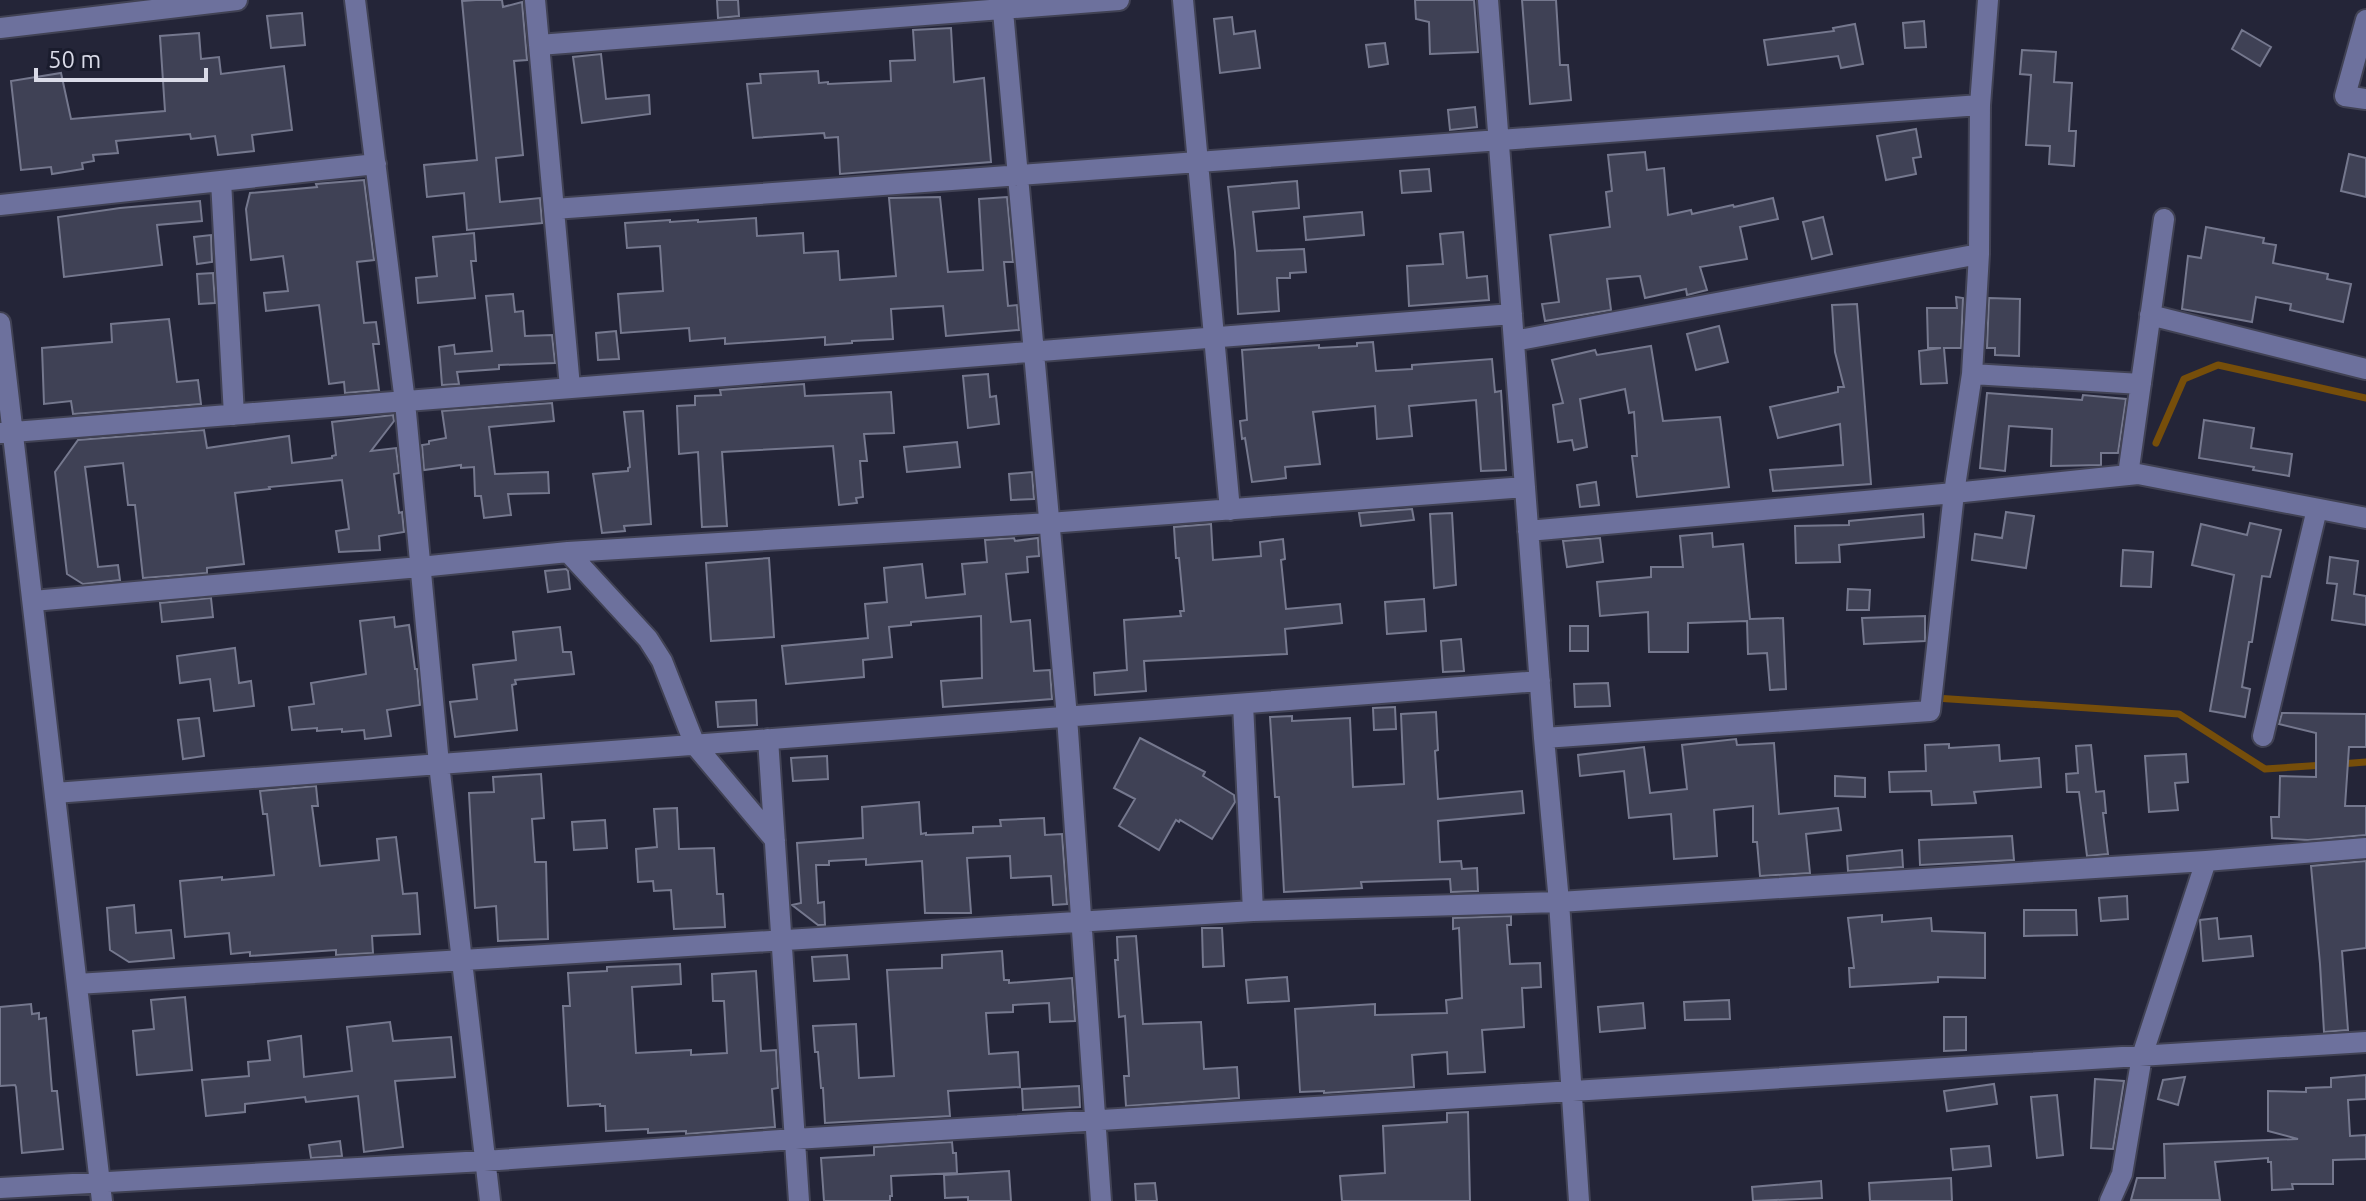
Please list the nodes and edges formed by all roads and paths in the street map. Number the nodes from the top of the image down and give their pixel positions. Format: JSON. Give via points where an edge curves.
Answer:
{"nodes":[{"id":1,"x":230,"y":0,"type":"edge"},
{"id":2,"x":237,"y":0,"type":"edge"},
{"id":3,"x":355,"y":0,"type":"edge"},
{"id":4,"x":535,"y":0,"type":"edge"},
{"id":5,"x":1119,"y":0,"type":"edge"},
{"id":6,"x":1183,"y":0,"type":"edge"},
{"id":7,"x":1488,"y":0,"type":"edge"},
{"id":8,"x":1988,"y":0,"type":"edge"},
{"id":9,"x":1002,"y":4,"type":"edge"},
{"id":10,"x":2366,"y":20,"type":"edge"},
{"id":11,"x":0,"y":28,"type":"edge"},
{"id":12,"x":539,"y":45,"type":"junction"},
{"id":13,"x":2366,"y":99,"type":"edge"},
{"id":14,"x":1980,"y":105,"type":"junction"},
{"id":15,"x":1499,"y":140,"type":"junction"},
{"id":16,"x":1198,"y":162,"type":"junction"},
{"id":17,"x":376,"y":164,"type":"junction"},
{"id":18,"x":1018,"y":175,"type":"junction"},
{"id":19,"x":221,"y":181,"type":"junction"},
{"id":20,"x":0,"y":205,"type":"edge"},
{"id":21,"x":554,"y":209,"type":"junction"},
{"id":22,"x":2164,"y":219,"type":"dead end"},
{"id":23,"x":1979,"y":254,"type":"junction"},
{"id":24,"x":1512,"y":314,"type":"junction"},
{"id":25,"x":2150,"y":315,"type":"junction"},
{"id":26,"x":0,"y":326,"type":"edge"},
{"id":27,"x":1214,"y":337,"type":"junction"},
{"id":28,"x":1514,"y":341,"type":"junction"},
{"id":29,"x":1034,"y":351,"type":"junction"},
{"id":30,"x":2366,"y":369,"type":"edge"},
{"id":31,"x":1972,"y":374,"type":"junction"},
{"id":32,"x":2141,"y":384,"type":"junction"},
{"id":33,"x":570,"y":387,"type":"junction"},
{"id":34,"x":405,"y":402,"type":"junction"},
{"id":35,"x":234,"y":415,"type":"junction"},
{"id":36,"x":6,"y":432,"type":"edge"},
{"id":37,"x":2128,"y":475,"type":"junction"},
{"id":38,"x":1525,"y":487,"type":"junction"},
{"id":39,"x":1954,"y":493,"type":"junction"},
{"id":40,"x":2317,"y":509,"type":"junction"},
{"id":41,"x":1230,"y":510,"type":"junction"},
{"id":42,"x":2366,"y":518,"type":"edge"},
{"id":43,"x":1049,"y":523,"type":"junction"},
{"id":44,"x":1528,"y":531,"type":"junction"},
{"id":45,"x":568,"y":552,"type":"junction"},
{"id":46,"x":420,"y":567,"type":"junction"},
{"id":47,"x":33,"y":601,"type":"junction"},
{"id":48,"x":1540,"y":681,"type":"junction"},
{"id":49,"x":1243,"y":704,"type":"junction"},
{"id":50,"x":1067,"y":717,"type":"junction"},
{"id":51,"x":2263,"y":736,"type":"dead end"},
{"id":52,"x":1544,"y":738,"type":"junction"},
{"id":53,"x":768,"y":739,"type":"junction"},
{"id":54,"x":695,"y":745,"type":"junction"},
{"id":55,"x":439,"y":764,"type":"junction"},
{"id":56,"x":55,"y":793,"type":"junction"},
{"id":57,"x":775,"y":840,"type":"junction"},
{"id":58,"x":2366,"y":848,"type":"edge"},
{"id":59,"x":2206,"y":861,"type":"junction"},
{"id":60,"x":1559,"y":902,"type":"junction"},
{"id":61,"x":1253,"y":911,"type":"junction"},
{"id":62,"x":1081,"y":921,"type":"junction"},
{"id":63,"x":782,"y":940,"type":"junction"},
{"id":64,"x":462,"y":960,"type":"junction"},
{"id":65,"x":77,"y":984,"type":"junction"},
{"id":66,"x":2366,"y":1042,"type":"edge"},
{"id":67,"x":2142,"y":1056,"type":"junction"},
{"id":68,"x":1571,"y":1091,"type":"junction"},
{"id":69,"x":1095,"y":1121,"type":"junction"},
{"id":70,"x":795,"y":1139,"type":"junction"},
{"id":71,"x":484,"y":1161,"type":"junction"},
{"id":72,"x":0,"y":1188,"type":"edge"},
{"id":73,"x":101,"y":1191,"type":"edge"},
{"id":74,"x":490,"y":1201,"type":"edge"},
{"id":75,"x":799,"y":1201,"type":"edge"},
{"id":76,"x":1101,"y":1201,"type":"edge"},
{"id":77,"x":1579,"y":1201,"type":"edge"},
{"id":78,"x":2110,"y":1201,"type":"edge"}],
"edges":[{"from":1,"to":2,"type":"street"},
{"from":1,"to":11,"type":"street"},
{"from":3,"to":17,"type":"street"},
{"from":4,"to":12,"type":"street"},
{"from":5,"to":9,"type":"street"},
{"from":6,"to":16,"type":"street"},
{"from":7,"to":15,"type":"street"},
{"from":8,"to":14,"type":"street"},
{"from":9,"to":12,"type":"street"},
{"from":9,"to":18,"type":"street"},
{"from":10,"to":13,"type":"street","via":[[2345,96]]},
{"from":12,"to":21,"type":"street"},
{"from":14,"to":15,"type":"street"},
{"from":14,"to":23,"type":"street"},
{"from":15,"to":16,"type":"street"},
{"from":15,"to":24,"type":"street"},
{"from":16,"to":18,"type":"street"},
{"from":16,"to":27,"type":"street"},
{"from":17,"to":19,"type":"street"},
{"from":17,"to":34,"type":"street"},
{"from":18,"to":21,"type":"street"},
{"from":18,"to":29,"type":"street"},
{"from":19,"to":20,"type":"street"},
{"from":19,"to":35,"type":"street"},
{"from":21,"to":33,"type":"street"},
{"from":22,"to":25,"type":"street"},
{"from":23,"to":28,"type":"street"},
{"from":23,"to":31,"type":"street"},
{"from":24,"to":27,"type":"street"},
{"from":24,"to":28,"type":"street"},
{"from":25,"to":30,"type":"street"},
{"from":25,"to":32,"type":"street"},
{"from":26,"to":36,"type":"street"},
{"from":27,"to":29,"type":"street"},
{"from":27,"to":41,"type":"street"},
{"from":28,"to":38,"type":"street"},
{"from":29,"to":33,"type":"street"},
{"from":29,"to":43,"type":"street"},
{"from":31,"to":32,"type":"street"},
{"from":31,"to":39,"type":"street"},
{"from":32,"to":37,"type":"street"},
{"from":33,"to":34,"type":"street"},
{"from":34,"to":35,"type":"street"},
{"from":34,"to":46,"type":"street"},
{"from":35,"to":36,"type":"street"},
{"from":36,"to":47,"type":"street"},
{"from":37,"to":39,"type":"street"},
{"from":37,"to":40,"type":"street"},
{"from":38,"to":41,"type":"street"},
{"from":38,"to":44,"type":"street"},
{"from":39,"to":44,"type":"street"},
{"from":39,"to":52,"type":"street","via":[[1930,711]]},
{"from":40,"to":42,"type":"street"},
{"from":40,"to":51,"type":"street"},
{"from":41,"to":43,"type":"street"},
{"from":43,"to":45,"type":"street"},
{"from":43,"to":50,"type":"street"},
{"from":44,"to":48,"type":"street"},
{"from":45,"to":46,"type":"street"},
{"from":45,"to":54,"type":"street","via":[[648,639]]},
{"from":46,"to":47,"type":"street"},
{"from":46,"to":55,"type":"street"},
{"from":47,"to":56,"type":"street"},
{"from":48,"to":49,"type":"street"},
{"from":48,"to":52,"type":"street"},
{"from":49,"to":50,"type":"street"},
{"from":49,"to":61,"type":"street"},
{"from":50,"to":53,"type":"street"},
{"from":50,"to":62,"type":"street"},
{"from":52,"to":60,"type":"street"},
{"from":53,"to":54,"type":"street"},
{"from":53,"to":57,"type":"street"},
{"from":54,"to":55,"type":"street"},
{"from":54,"to":57,"type":"street"},
{"from":55,"to":56,"type":"street"},
{"from":55,"to":64,"type":"street"},
{"from":56,"to":65,"type":"street"},
{"from":57,"to":63,"type":"street"},
{"from":58,"to":59,"type":"street"},
{"from":59,"to":60,"type":"street"},
{"from":59,"to":67,"type":"street"},
{"from":60,"to":61,"type":"street"},
{"from":60,"to":68,"type":"street"},
{"from":61,"to":62,"type":"street"},
{"from":62,"to":63,"type":"street"},
{"from":62,"to":69,"type":"street"},
{"from":63,"to":64,"type":"street"},
{"from":63,"to":70,"type":"street"},
{"from":64,"to":65,"type":"street"},
{"from":64,"to":71,"type":"street"},
{"from":65,"to":73,"type":"street"},
{"from":66,"to":67,"type":"street"},
{"from":67,"to":68,"type":"street"},
{"from":67,"to":78,"type":"street","via":[[2122,1174]]},
{"from":68,"to":69,"type":"street"},
{"from":68,"to":77,"type":"street"},
{"from":69,"to":70,"type":"street"},
{"from":69,"to":76,"type":"street"},
{"from":70,"to":71,"type":"street"},
{"from":70,"to":75,"type":"street"},
{"from":71,"to":73,"type":"street"},
{"from":71,"to":74,"type":"street"},
{"from":72,"to":73,"type":"street"}]}
